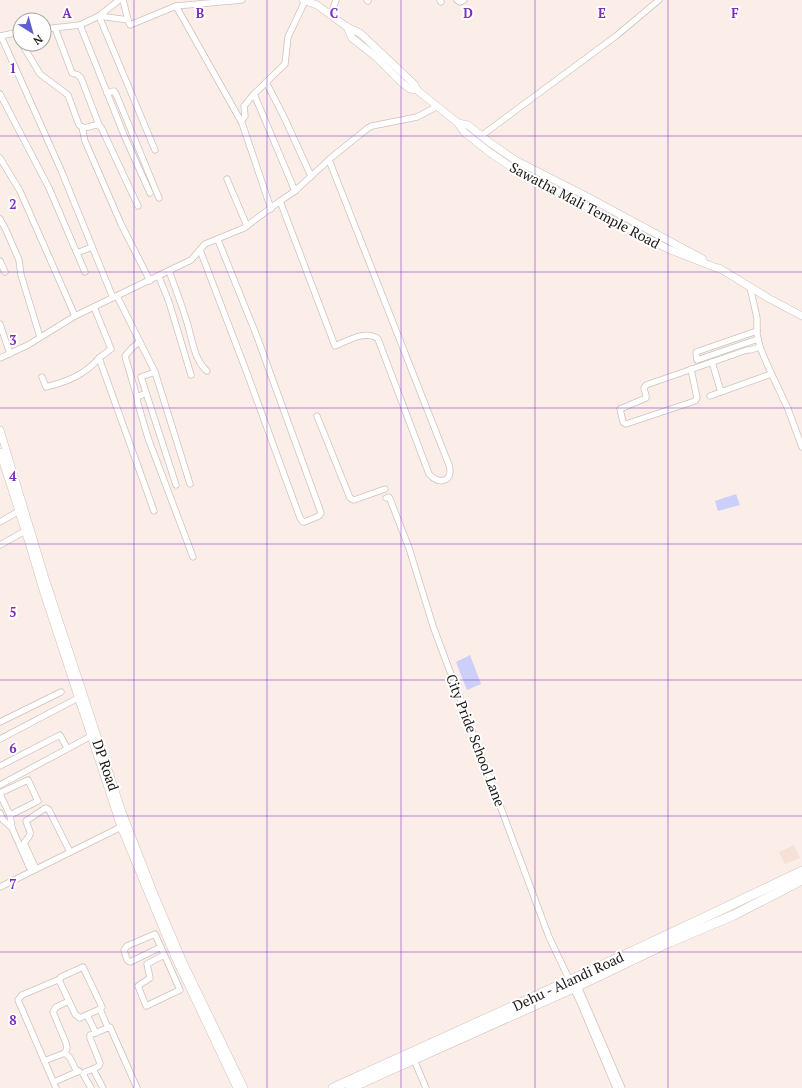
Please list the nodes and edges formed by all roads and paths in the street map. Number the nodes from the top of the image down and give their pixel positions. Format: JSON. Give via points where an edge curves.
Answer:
{"nodes":[{"id":1,"x":119,"y":0,"type":"edge"},
{"id":2,"x":123,"y":0,"type":"edge"},
{"id":3,"x":242,"y":0,"type":"edge"},
{"id":4,"x":304,"y":0,"type":"edge"},
{"id":5,"x":336,"y":0,"type":"edge"},
{"id":6,"x":659,"y":0,"type":"edge"},
{"id":7,"x":176,"y":6,"type":"junction"},
{"id":8,"x":331,"y":14,"type":"junction"},
{"id":9,"x":99,"y":16,"type":"junction"},
{"id":10,"x":128,"y":20,"type":"junction"},
{"id":11,"x":80,"y":24,"type":"junction"},
{"id":12,"x":52,"y":28,"type":"edge"},
{"id":13,"x":55,"y":28,"type":"junction"},
{"id":14,"x":12,"y":33,"type":"edge"},
{"id":15,"x":1,"y":36,"type":"edge"},
{"id":16,"x":27,"y":52,"type":"edge"},
{"id":17,"x":266,"y":82,"type":"junction"},
{"id":18,"x":107,"y":93,"type":"junction"},
{"id":19,"x":0,"y":94,"type":"edge"},
{"id":20,"x":254,"y":94,"type":"junction"},
{"id":21,"x":436,"y":107,"type":"junction"},
{"id":22,"x":241,"y":121,"type":"junction"},
{"id":23,"x":458,"y":124,"type":"junction"},
{"id":24,"x":99,"y":125,"type":"junction"},
{"id":25,"x":82,"y":127,"type":"junction"},
{"id":26,"x":481,"y":136,"type":"junction"},
{"id":27,"x":155,"y":150,"type":"dead end"},
{"id":28,"x":0,"y":158,"type":"edge"},
{"id":29,"x":329,"y":160,"type":"junction"},
{"id":30,"x":311,"y":176,"type":"junction"},
{"id":31,"x":227,"y":178,"type":"dead end"},
{"id":32,"x":295,"y":191,"type":"junction"},
{"id":33,"x":150,"y":193,"type":"dead end"},
{"id":34,"x":159,"y":198,"type":"dead end"},
{"id":35,"x":280,"y":201,"type":"junction"},
{"id":36,"x":138,"y":206,"type":"dead end"},
{"id":37,"x":271,"y":209,"type":"junction"},
{"id":38,"x":0,"y":218,"type":"edge"},
{"id":39,"x":248,"y":226,"type":"junction"},
{"id":40,"x":218,"y":240,"type":"junction"},
{"id":41,"x":92,"y":247,"type":"junction"},
{"id":42,"x":200,"y":250,"type":"junction"},
{"id":43,"x":77,"y":252,"type":"junction"},
{"id":44,"x":0,"y":262,"type":"edge"},
{"id":45,"x":722,"y":270,"type":"junction"},
{"id":46,"x":169,"y":271,"type":"junction"},
{"id":47,"x":4,"y":272,"type":"dead end"},
{"id":48,"x":85,"y":272,"type":"dead end"},
{"id":49,"x":159,"y":277,"type":"junction"},
{"id":50,"x":150,"y":280,"type":"junction"},
{"id":51,"x":750,"y":287,"type":"junction"},
{"id":52,"x":115,"y":297,"type":"junction"},
{"id":53,"x":94,"y":307,"type":"junction"},
{"id":54,"x":75,"y":316,"type":"junction"},
{"id":55,"x":802,"y":316,"type":"edge"},
{"id":56,"x":0,"y":324,"type":"edge"},
{"id":57,"x":757,"y":331,"type":"junction"},
{"id":58,"x":40,"y":337,"type":"junction"},
{"id":59,"x":139,"y":342,"type":"junction"},
{"id":60,"x":759,"y":343,"type":"junction"},
{"id":61,"x":10,"y":354,"type":"junction"},
{"id":62,"x":0,"y":358,"type":"edge"},
{"id":63,"x":99,"y":358,"type":"junction"},
{"id":64,"x":712,"y":362,"type":"junction"},
{"id":65,"x":691,"y":369,"type":"junction"},
{"id":66,"x":207,"y":370,"type":"dead end"},
{"id":67,"x":155,"y":372,"type":"junction"},
{"id":68,"x":771,"y":374,"type":"junction"},
{"id":69,"x":191,"y":375,"type":"dead end"},
{"id":70,"x":42,"y":377,"type":"dead end"},
{"id":71,"x":721,"y":392,"type":"junction"},
{"id":72,"x":146,"y":393,"type":"junction"},
{"id":73,"x":710,"y":396,"type":"dead end"},
{"id":74,"x":137,"y":397,"type":"junction"},
{"id":75,"x":317,"y":416,"type":"dead end"},
{"id":76,"x":0,"y":430,"type":"edge"},
{"id":77,"x":802,"y":447,"type":"edge"},
{"id":78,"x":0,"y":452,"type":"edge"},
{"id":79,"x":190,"y":484,"type":"dead end"},
{"id":80,"x":176,"y":485,"type":"dead end"},
{"id":81,"x":385,"y":489,"type":"dead end"},
{"id":82,"x":387,"y":497,"type":"dead end"},
{"id":83,"x":154,"y":510,"type":"dead end"},
{"id":84,"x":19,"y":511,"type":"junction"},
{"id":85,"x":0,"y":522,"type":"edge"},
{"id":86,"x":25,"y":531,"type":"junction"},
{"id":87,"x":0,"y":545,"type":"edge"},
{"id":88,"x":193,"y":557,"type":"dead end"},
{"id":89,"x":62,"y":692,"type":"dead end"},
{"id":90,"x":78,"y":698,"type":"junction"},
{"id":91,"x":0,"y":722,"type":"edge"},
{"id":92,"x":93,"y":735,"type":"junction"},
{"id":93,"x":0,"y":739,"type":"edge"},
{"id":94,"x":67,"y":748,"type":"junction"},
{"id":95,"x":0,"y":766,"type":"edge"},
{"id":96,"x":0,"y":785,"type":"edge"},
{"id":97,"x":0,"y":793,"type":"edge"},
{"id":98,"x":0,"y":813,"type":"edge"},
{"id":99,"x":10,"y":815,"type":"junction"},
{"id":100,"x":1,"y":820,"type":"edge"},
{"id":101,"x":124,"y":826,"type":"junction"},
{"id":102,"x":12,"y":828,"type":"junction"},
{"id":103,"x":70,"y":852,"type":"junction"},
{"id":104,"x":34,"y":870,"type":"junction"},
{"id":105,"x":802,"y":871,"type":"edge"},
{"id":106,"x":802,"y":880,"type":"edge"},
{"id":107,"x":0,"y":887,"type":"edge"},
{"id":108,"x":170,"y":946,"type":"junction"},
{"id":109,"x":162,"y":951,"type":"junction"},
{"id":110,"x":188,"y":977,"type":"junction"},
{"id":111,"x":60,"y":978,"type":"junction"},
{"id":112,"x":574,"y":983,"type":"junction"},
{"id":113,"x":69,"y":1001,"type":"junction"},
{"id":114,"x":100,"y":1009,"type":"junction"},
{"id":115,"x":87,"y":1015,"type":"junction"},
{"id":116,"x":108,"y":1028,"type":"junction"},
{"id":117,"x":96,"y":1033,"type":"junction"},
{"id":118,"x":65,"y":1053,"type":"junction"},
{"id":119,"x":414,"y":1060,"type":"junction"},
{"id":120,"x":44,"y":1061,"type":"junction"},
{"id":121,"x":93,"y":1069,"type":"junction"},
{"id":122,"x":77,"y":1072,"type":"junction"},
{"id":123,"x":85,"y":1072,"type":"junction"},
{"id":124,"x":55,"y":1085,"type":"edge"},
{"id":125,"x":91,"y":1088,"type":"edge"},
{"id":126,"x":102,"y":1088,"type":"edge"},
{"id":127,"x":137,"y":1088,"type":"edge"},
{"id":128,"x":237,"y":1088,"type":"edge"},
{"id":129,"x":244,"y":1088,"type":"edge"},
{"id":130,"x":333,"y":1088,"type":"edge"},
{"id":131,"x":350,"y":1088,"type":"edge"},
{"id":132,"x":426,"y":1088,"type":"edge"},
{"id":133,"x":616,"y":1088,"type":"edge"},
{"id":134,"x":622,"y":1088,"type":"edge"}],
"edges":[{"from":1,"to":9,"type":"street"},
{"from":2,"to":10,"type":"street"},
{"from":3,"to":7,"type":"street"},
{"from":4,"to":8,"type":"street","name":"Sawatha Mali Temple Road","via":[[318,5]]},
{"from":4,"to":17,"type":"street","via":[[288,37],[285,64]]},
{"from":5,"to":8,"type":"street"},
{"from":6,"to":26,"type":"street","via":[[616,36]]},
{"from":7,"to":10,"type":"street","via":[[130,25]]},
{"from":7,"to":22,"type":"street"},
{"from":8,"to":21,"type":"street","name":"Sawatha Mali Temple Road","via":[[347,27],[360,33]]},
{"from":9,"to":10,"type":"street"},
{"from":9,"to":11,"type":"street"},
{"from":9,"to":27,"type":"street"},
{"from":11,"to":13,"type":"street"},
{"from":11,"to":18,"type":"street"},
{"from":12,"to":13,"type":"street"},
{"from":13,"to":24,"type":"street","via":[[72,73],[81,78]]},
{"from":14,"to":15,"type":"street"},
{"from":15,"to":41,"type":"street","via":[[64,177]]},
{"from":16,"to":25,"type":"street","via":[[40,74],[68,95]]},
{"from":17,"to":20,"type":"street"},
{"from":17,"to":30,"type":"street"},
{"from":18,"to":33,"type":"street"},
{"from":18,"to":34,"type":"street","via":[[114,91],[116,94]]},
{"from":19,"to":43,"type":"street","via":[[49,188]]},
{"from":20,"to":22,"type":"street","via":[[244,106],[245,116]]},
{"from":20,"to":32,"type":"street"},
{"from":21,"to":23,"type":"street","name":"Sawatha Mali Temple Road"},
{"from":21,"to":29,"type":"street","via":[[417,117],[372,126]]},
{"from":22,"to":37,"type":"street"},
{"from":23,"to":26,"type":"street","name":"Sawatha Mali Temple Road","via":[[468,125]]},
{"from":23,"to":45,"type":"street","name":"Sawatha Mali Temple Road","via":[[464,132],[511,167],[668,249]]},
{"from":24,"to":25,"type":"street"},
{"from":24,"to":36,"type":"street"},
{"from":25,"to":50,"type":"street","via":[[85,141],[120,224]]},
{"from":26,"to":45,"type":"street","name":"Sawatha Mali Temple Road","via":[[511,158]]},
{"from":28,"to":54,"type":"street","via":[[20,191]]},
{"from":29,"to":30,"type":"street"},
{"from":29,"to":35,"type":"street","via":[[451,470],[450,476],[445,480],[434,479],[429,474],[378,339],[366,335],[335,346]]},
{"from":30,"to":32,"type":"street"},
{"from":31,"to":39,"type":"street"},
{"from":32,"to":35,"type":"street"},
{"from":35,"to":37,"type":"street"},
{"from":37,"to":39,"type":"street"},
{"from":38,"to":58,"type":"street","via":[[19,260],[21,275]]},
{"from":39,"to":40,"type":"street"},
{"from":40,"to":42,"type":"street","via":[[204,244]]},
{"from":40,"to":42,"type":"street","via":[[262,348],[320,510],[319,516],[304,522],[300,518]]},
{"from":41,"to":43,"type":"street"},
{"from":41,"to":52,"type":"street"},
{"from":42,"to":46,"type":"street","via":[[192,260]]},
{"from":43,"to":48,"type":"street"},
{"from":44,"to":47,"type":"street"},
{"from":45,"to":51,"type":"street","name":"Sawatha Mali Temple Road"},
{"from":46,"to":49,"type":"street"},
{"from":46,"to":66,"type":"street","via":[[198,358]]},
{"from":49,"to":50,"type":"street"},
{"from":49,"to":69,"type":"street"},
{"from":50,"to":52,"type":"street"},
{"from":51,"to":55,"type":"street","name":"Sawatha Mali Temple Road"},
{"from":51,"to":57,"type":"street","via":[[757,318]]},
{"from":52,"to":53,"type":"street"},
{"from":52,"to":59,"type":"street"},
{"from":53,"to":54,"type":"street"},
{"from":53,"to":63,"type":"street","via":[[111,349]]},
{"from":54,"to":58,"type":"street"},
{"from":56,"to":61,"type":"street"},
{"from":57,"to":60,"type":"street"},
{"from":57,"to":60,"type":"street","via":[[696,352],[697,360]]},
{"from":58,"to":61,"type":"street"},
{"from":59,"to":67,"type":"street"},
{"from":59,"to":74,"type":"street","via":[[125,356]]},
{"from":60,"to":64,"type":"street"},
{"from":60,"to":68,"type":"street"},
{"from":61,"to":62,"type":"street"},
{"from":63,"to":70,"type":"street","via":[[66,382],[46,388]]},
{"from":63,"to":83,"type":"street"},
{"from":64,"to":65,"type":"street"},
{"from":64,"to":71,"type":"street"},
{"from":65,"to":65,"type":"street","via":[[644,386],[646,398],[620,409],[623,422],[626,424],[695,401],[697,398]]},
{"from":67,"to":72,"type":"street","via":[[141,377]]},
{"from":67,"to":79,"type":"street"},
{"from":68,"to":71,"type":"street"},
{"from":68,"to":77,"type":"street"},
{"from":71,"to":73,"type":"street"},
{"from":72,"to":74,"type":"street"},
{"from":72,"to":80,"type":"street"},
{"from":74,"to":88,"type":"street","via":[[148,438]]},
{"from":75,"to":81,"type":"street","via":[[350,498],[354,500]]},
{"from":76,"to":92,"type":"street","name":"DP Road"},
{"from":78,"to":84,"type":"street","name":"DP Road"},
{"from":82,"to":112,"type":"street","name":"City Pride School Lane","via":[[409,548],[433,626],[549,937]]},
{"from":84,"to":85,"type":"street"},
{"from":84,"to":86,"type":"street","name":"DP Road"},
{"from":86,"to":87,"type":"street"},
{"from":86,"to":90,"type":"street","name":"DP Road"},
{"from":89,"to":91,"type":"street"},
{"from":90,"to":92,"type":"street","name":"DP Road"},
{"from":90,"to":93,"type":"street"},
{"from":92,"to":94,"type":"street"},
{"from":92,"to":101,"type":"street","name":"DP Road"},
{"from":94,"to":95,"type":"street","via":[[60,735]]},
{"from":94,"to":96,"type":"street"},
{"from":97,"to":99,"type":"street"},
{"from":97,"to":99,"type":"street","via":[[28,780],[35,794],[38,801]]},
{"from":98,"to":100,"type":"street"},
{"from":99,"to":102,"type":"street"},
{"from":100,"to":102,"type":"street"},
{"from":101,"to":103,"type":"street"},
{"from":101,"to":108,"type":"street","name":"DP Road"},
{"from":101,"to":110,"type":"street","name":"DP Road"},
{"from":102,"to":104,"type":"street"},
{"from":103,"to":104,"type":"street"},
{"from":103,"to":104,"type":"street","via":[[48,808],[44,809],[26,820],[31,836],[24,843]]},
{"from":104,"to":107,"type":"street"},
{"from":105,"to":112,"type":"main road","name":"Dehu - Alandi Road"},
{"from":106,"to":112,"type":"main road","name":"Dehu - Alandi Road","via":[[734,915]]},
{"from":108,"to":109,"type":"street"},
{"from":108,"to":110,"type":"street","name":"DP Road"},
{"from":109,"to":109,"type":"street","via":[[155,934],[127,946],[124,952],[130,962]]},
{"from":109,"to":109,"type":"street","via":[[147,964],[150,978],[138,986],[146,1006],[180,990]]},
{"from":110,"to":128,"type":"street","name":"DP Road"},
{"from":110,"to":129,"type":"street","name":"DP Road"},
{"from":111,"to":113,"type":"street"},
{"from":111,"to":114,"type":"street","via":[[84,968],[101,1006]]},
{"from":111,"to":120,"type":"street","via":[[22,995],[18,1000]]},
{"from":112,"to":119,"type":"main road","name":"Dehu - Alandi Road"},
{"from":112,"to":130,"type":"main road","name":"Dehu - Alandi Road"},
{"from":112,"to":133,"type":"street"},
{"from":112,"to":134,"type":"street"},
{"from":113,"to":115,"type":"street","via":[[77,1017]]},
{"from":113,"to":118,"type":"street","via":[[56,1007],[53,1012],[66,1043]]},
{"from":114,"to":115,"type":"street"},
{"from":114,"to":116,"type":"street"},
{"from":115,"to":117,"type":"street"},
{"from":116,"to":117,"type":"street"},
{"from":116,"to":127,"type":"street","via":[[110,1027]]},
{"from":117,"to":121,"type":"street","via":[[90,1035],[90,1038],[100,1065]]},
{"from":118,"to":120,"type":"street"},
{"from":118,"to":122,"type":"street"},
{"from":119,"to":131,"type":"main road","name":"Dehu - Alandi Road"},
{"from":119,"to":132,"type":"street"},
{"from":120,"to":124,"type":"street"},
{"from":121,"to":123,"type":"street"},
{"from":121,"to":126,"type":"street"},
{"from":122,"to":123,"type":"street"},
{"from":122,"to":124,"type":"street"},
{"from":123,"to":125,"type":"street"}]}
